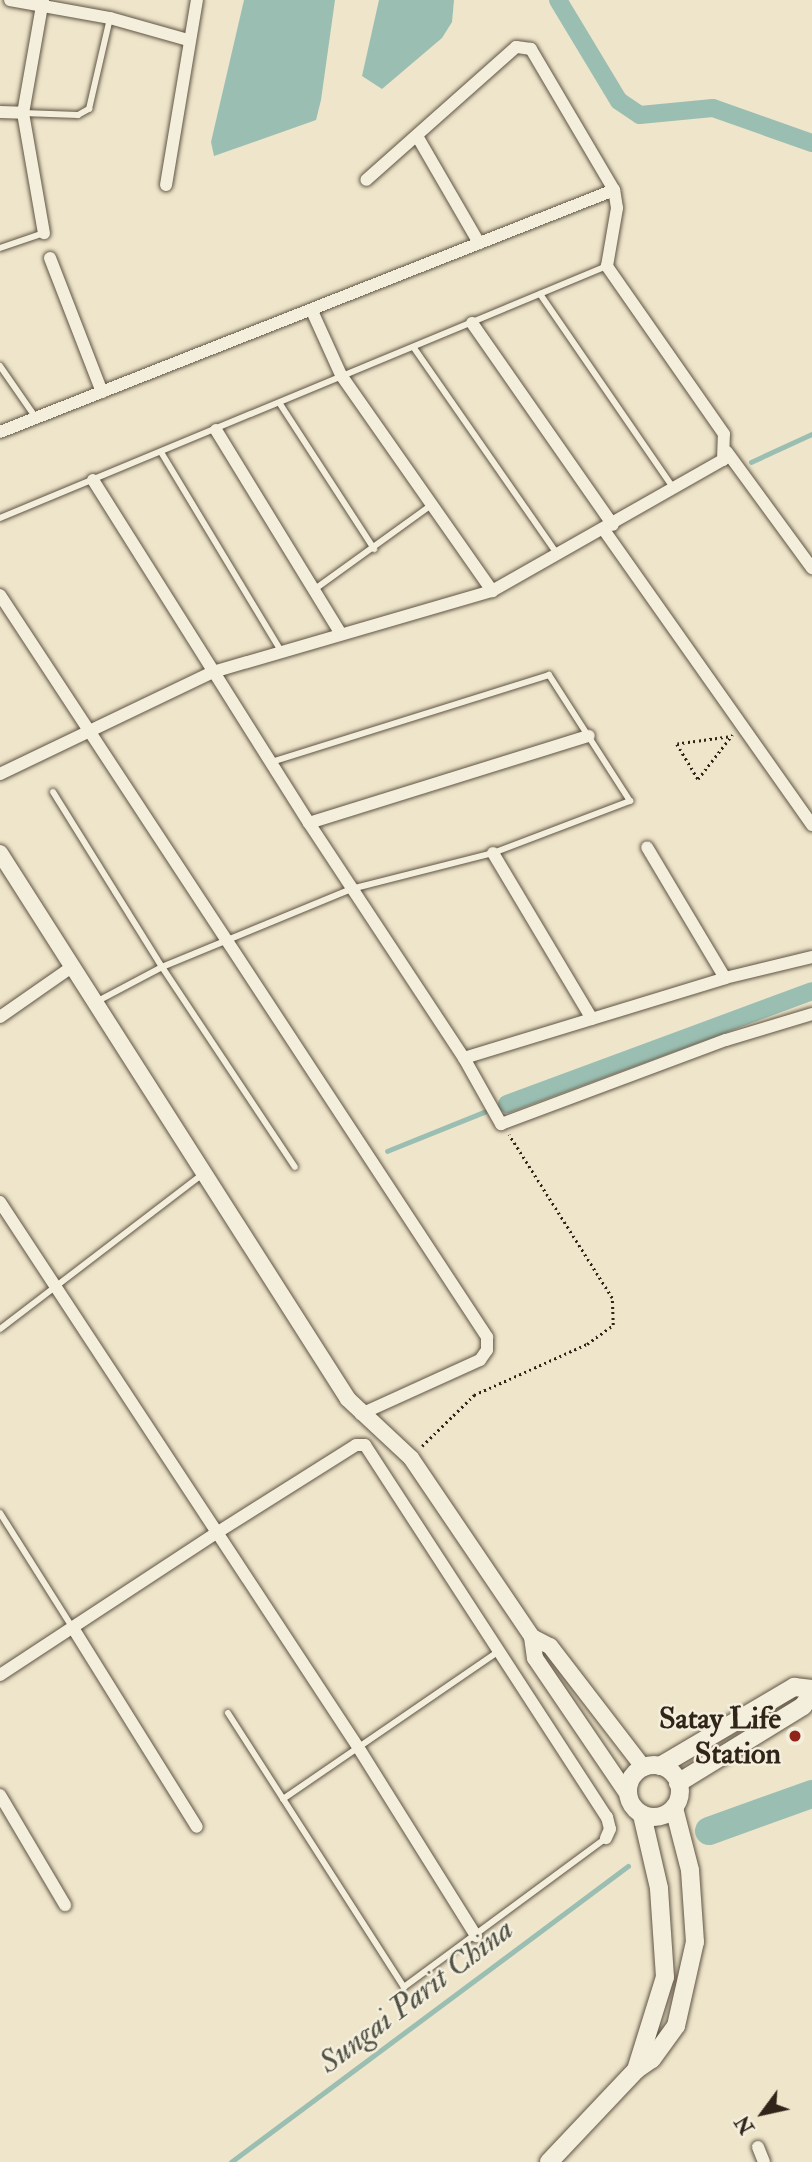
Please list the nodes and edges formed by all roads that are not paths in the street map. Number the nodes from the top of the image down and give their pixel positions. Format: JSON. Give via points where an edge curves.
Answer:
{"nodes":[{"id":1,"x":10,"y":0,"type":"edge"},
{"id":2,"x":197,"y":0,"type":"edge"},
{"id":3,"x":42,"y":3,"type":"edge"},
{"id":4,"x":110,"y":18,"type":"junction"},
{"id":5,"x":188,"y":40,"type":"junction"},
{"id":6,"x":0,"y":112,"type":"edge"},
{"id":7,"x":23,"y":113,"type":"junction"},
{"id":8,"x":417,"y":136,"type":"junction"},
{"id":9,"x":366,"y":180,"type":"dead end"},
{"id":10,"x":166,"y":185,"type":"dead end"},
{"id":11,"x":614,"y":190,"type":"junction"},
{"id":12,"x":44,"y":233,"type":"joint"},
{"id":13,"x":479,"y":243,"type":"junction"},
{"id":14,"x":0,"y":248,"type":"edge"},
{"id":15,"x":50,"y":258,"type":"dead end"},
{"id":16,"x":607,"y":266,"type":"junction"},
{"id":17,"x":540,"y":294,"type":"junction"},
{"id":18,"x":312,"y":311,"type":"junction"},
{"id":19,"x":472,"y":323,"type":"junction"},
{"id":20,"x":414,"y":348,"type":"junction"},
{"id":21,"x":0,"y":366,"type":"edge"},
{"id":22,"x":341,"y":376,"type":"junction"},
{"id":23,"x":102,"y":392,"type":"junction"},
{"id":24,"x":280,"y":404,"type":"junction"},
{"id":25,"x":36,"y":418,"type":"junction"},
{"id":26,"x":216,"y":430,"type":"junction"},
{"id":27,"x":0,"y":432,"type":"edge"},
{"id":28,"x":161,"y":452,"type":"junction"},
{"id":29,"x":727,"y":452,"type":"junction"},
{"id":30,"x":93,"y":480,"type":"junction"},
{"id":31,"x":676,"y":491,"type":"junction"},
{"id":32,"x":433,"y":504,"type":"junction"},
{"id":33,"x":0,"y":518,"type":"edge"},
{"id":34,"x":609,"y":527,"type":"junction"},
{"id":35,"x":374,"y":549,"type":"junction"},
{"id":36,"x":558,"y":556,"type":"junction"},
{"id":37,"x":812,"y":568,"type":"edge"},
{"id":38,"x":315,"y":589,"type":"junction"},
{"id":39,"x":492,"y":591,"type":"junction"},
{"id":40,"x":0,"y":595,"type":"edge"},
{"id":41,"x":341,"y":634,"type":"junction"},
{"id":42,"x":281,"y":650,"type":"junction"},
{"id":43,"x":213,"y":673,"type":"junction"},
{"id":44,"x":90,"y":731,"type":"junction"},
{"id":45,"x":589,"y":736,"type":"junction"},
{"id":46,"x":270,"y":762,"type":"junction"},
{"id":47,"x":0,"y":774,"type":"edge"},
{"id":48,"x":53,"y":792,"type":"dead end"},
{"id":49,"x":309,"y":823,"type":"junction"},
{"id":50,"x":812,"y":825,"type":"edge"},
{"id":51,"x":647,"y":847,"type":"dead end"},
{"id":52,"x":0,"y":853,"type":"edge"},
{"id":53,"x":493,"y":853,"type":"junction"},
{"id":54,"x":352,"y":889,"type":"junction"},
{"id":55,"x":228,"y":939,"type":"junction"},
{"id":56,"x":812,"y":957,"type":"edge"},
{"id":57,"x":73,"y":966,"type":"junction"},
{"id":58,"x":162,"y":967,"type":"junction"},
{"id":59,"x":725,"y":978,"type":"junction"},
{"id":60,"x":96,"y":1002,"type":"junction"},
{"id":61,"x":812,"y":1014,"type":"edge"},
{"id":62,"x":0,"y":1017,"type":"edge"},
{"id":63,"x":592,"y":1019,"type":"junction"},
{"id":64,"x":464,"y":1058,"type":"junction"},
{"id":65,"x":295,"y":1167,"type":"dead end"},
{"id":66,"x":205,"y":1172,"type":"junction"},
{"id":67,"x":0,"y":1202,"type":"edge"},
{"id":68,"x":54,"y":1288,"type":"junction"},
{"id":69,"x":0,"y":1329,"type":"edge"},
{"id":70,"x":361,"y":1414,"type":"junction"},
{"id":71,"x":0,"y":1513,"type":"edge"},
{"id":72,"x":218,"y":1532,"type":"junction"},
{"id":73,"x":73,"y":1628,"type":"junction"},
{"id":74,"x":532,"y":1637,"type":"junction"},
{"id":75,"x":501,"y":1650,"type":"junction"},
{"id":76,"x":0,"y":1675,"type":"edge"},
{"id":77,"x":812,"y":1692,"type":"edge"},
{"id":78,"x":228,"y":1713,"type":"dead end"},
{"id":79,"x":358,"y":1747,"type":"junction"},
{"id":80,"x":652,"y":1767,"type":"junction"},
{"id":81,"x":678,"y":1783,"type":"junction"},
{"id":82,"x":0,"y":1795,"type":"edge"},
{"id":83,"x":628,"y":1795,"type":"junction"},
{"id":84,"x":283,"y":1799,"type":"junction"},
{"id":85,"x":674,"y":1808,"type":"junction"},
{"id":86,"x":642,"y":1815,"type":"junction"},
{"id":87,"x":197,"y":1827,"type":"dead end"},
{"id":88,"x":606,"y":1838,"type":"joint"},
{"id":89,"x":65,"y":1906,"type":"dead end"},
{"id":90,"x":475,"y":1936,"type":"junction"},
{"id":91,"x":636,"y":2070,"type":"junction"},
{"id":92,"x":758,"y":2147,"type":"dead end"},
{"id":93,"x":549,"y":2162,"type":"edge"},
{"id":94,"x":764,"y":2162,"type":"edge"}],
"edges":[{"from":1,"to":3,"type":"street"},
{"from":2,"to":5,"type":"street"},
{"from":3,"to":4,"type":"street"},
{"from":3,"to":7,"type":"street"},
{"from":4,"to":5,"type":"street"},
{"from":4,"to":7,"type":"lane","via":[[89,109],[78,115]]},
{"from":5,"to":10,"type":"street"},
{"from":6,"to":7,"type":"street"},
{"from":7,"to":12,"type":"street"},
{"from":8,"to":9,"type":"street"},
{"from":8,"to":11,"type":"street","via":[[523,45],[531,49]]},
{"from":8,"to":13,"type":"street"},
{"from":11,"to":13,"type":"street"},
{"from":11,"to":16,"type":"street","via":[[617,208]]},
{"from":12,"to":14,"type":"lane"},
{"from":13,"to":18,"type":"street"},
{"from":15,"to":23,"type":"street"},
{"from":16,"to":17,"type":"lane"},
{"from":16,"to":29,"type":"street","via":[[724,434]]},
{"from":17,"to":19,"type":"lane"},
{"from":17,"to":31,"type":"lane"},
{"from":18,"to":22,"type":"street"},
{"from":18,"to":23,"type":"street"},
{"from":19,"to":20,"type":"lane"},
{"from":19,"to":34,"type":"street"},
{"from":20,"to":22,"type":"lane"},
{"from":20,"to":36,"type":"lane"},
{"from":21,"to":25,"type":"lane"},
{"from":22,"to":24,"type":"lane"},
{"from":22,"to":32,"type":"street"},
{"from":23,"to":25,"type":"street"},
{"from":24,"to":26,"type":"lane"},
{"from":24,"to":35,"type":"lane"},
{"from":25,"to":27,"type":"street"},
{"from":26,"to":28,"type":"lane"},
{"from":26,"to":38,"type":"street"},
{"from":28,"to":30,"type":"lane"},
{"from":28,"to":42,"type":"lane"},
{"from":29,"to":31,"type":"street","via":[[719,467]]},
{"from":29,"to":37,"type":"street"},
{"from":30,"to":33,"type":"lane"},
{"from":30,"to":43,"type":"street"},
{"from":31,"to":34,"type":"street"},
{"from":32,"to":35,"type":"lane"},
{"from":32,"to":39,"type":"street"},
{"from":34,"to":36,"type":"street"},
{"from":34,"to":50,"type":"street"},
{"from":35,"to":38,"type":"lane"},
{"from":36,"to":39,"type":"street"},
{"from":38,"to":41,"type":"street"},
{"from":39,"to":41,"type":"street"},
{"from":40,"to":44,"type":"street"},
{"from":41,"to":42,"type":"street"},
{"from":42,"to":43,"type":"street"},
{"from":43,"to":44,"type":"street"},
{"from":43,"to":46,"type":"street"},
{"from":44,"to":47,"type":"street"},
{"from":44,"to":55,"type":"street"},
{"from":45,"to":46,"type":"lane","via":[[550,675]]},
{"from":45,"to":49,"type":"street"},
{"from":45,"to":53,"type":"lane","via":[[631,801]]},
{"from":46,"to":49,"type":"street"},
{"from":48,"to":58,"type":"lane"},
{"from":49,"to":54,"type":"street"},
{"from":51,"to":59,"type":"street"},
{"from":52,"to":57,"type":"street"},
{"from":53,"to":54,"type":"lane"},
{"from":53,"to":63,"type":"street"},
{"from":54,"to":55,"type":"lane"},
{"from":54,"to":64,"type":"street"},
{"from":55,"to":58,"type":"lane"},
{"from":55,"to":70,"type":"street","via":[[486,1337],[487,1350],[480,1360]]},
{"from":56,"to":59,"type":"street"},
{"from":57,"to":60,"type":"street"},
{"from":57,"to":62,"type":"street"},
{"from":58,"to":60,"type":"lane"},
{"from":58,"to":65,"type":"lane"},
{"from":59,"to":63,"type":"street"},
{"from":60,"to":66,"type":"street"},
{"from":61,"to":64,"type":"street","via":[[726,1040],[501,1124]]},
{"from":63,"to":64,"type":"street"},
{"from":66,"to":68,"type":"lane"},
{"from":66,"to":70,"type":"street"},
{"from":67,"to":68,"type":"street"},
{"from":68,"to":69,"type":"lane"},
{"from":68,"to":72,"type":"street"},
{"from":70,"to":74,"type":"street","via":[[411,1458]]},
{"from":71,"to":73,"type":"lane"},
{"from":72,"to":73,"type":"street"},
{"from":72,"to":75,"type":"street","via":[[356,1446],[365,1446]]},
{"from":72,"to":79,"type":"street"},
{"from":73,"to":76,"type":"street"},
{"from":73,"to":87,"type":"street"},
{"from":74,"to":80,"type":"street","via":[[550,1646]]},
{"from":74,"to":83,"type":"street","via":[[534,1658]]},
{"from":75,"to":79,"type":"lane"},
{"from":75,"to":88,"type":"street","via":[[607,1817],[610,1829]]},
{"from":77,"to":80,"type":"main road","via":[[794,1688]]},
{"from":77,"to":81,"type":"main road","via":[[803,1706]]},
{"from":78,"to":84,"type":"lane"},
{"from":79,"to":84,"type":"lane"},
{"from":79,"to":90,"type":"street"},
{"from":80,"to":81,"type":"main road"},
{"from":80,"to":83,"type":"main road","via":[[631,1779]]},
{"from":81,"to":85,"type":"main road"},
{"from":82,"to":89,"type":"street"},
{"from":83,"to":86,"type":"main road"},
{"from":84,"to":90,"type":"lane","via":[[398,1984],[410,1985]]},
{"from":85,"to":86,"type":"main road","via":[[659,1817]]},
{"from":85,"to":91,"type":"main road","via":[[690,1870],[695,1942],[676,2026],[652,2059]]},
{"from":86,"to":91,"type":"main road","via":[[659,1888],[665,1965]]},
{"from":88,"to":90,"type":"lane"},
{"from":91,"to":93,"type":"main road"},
{"from":92,"to":94,"type":"street"}]}
